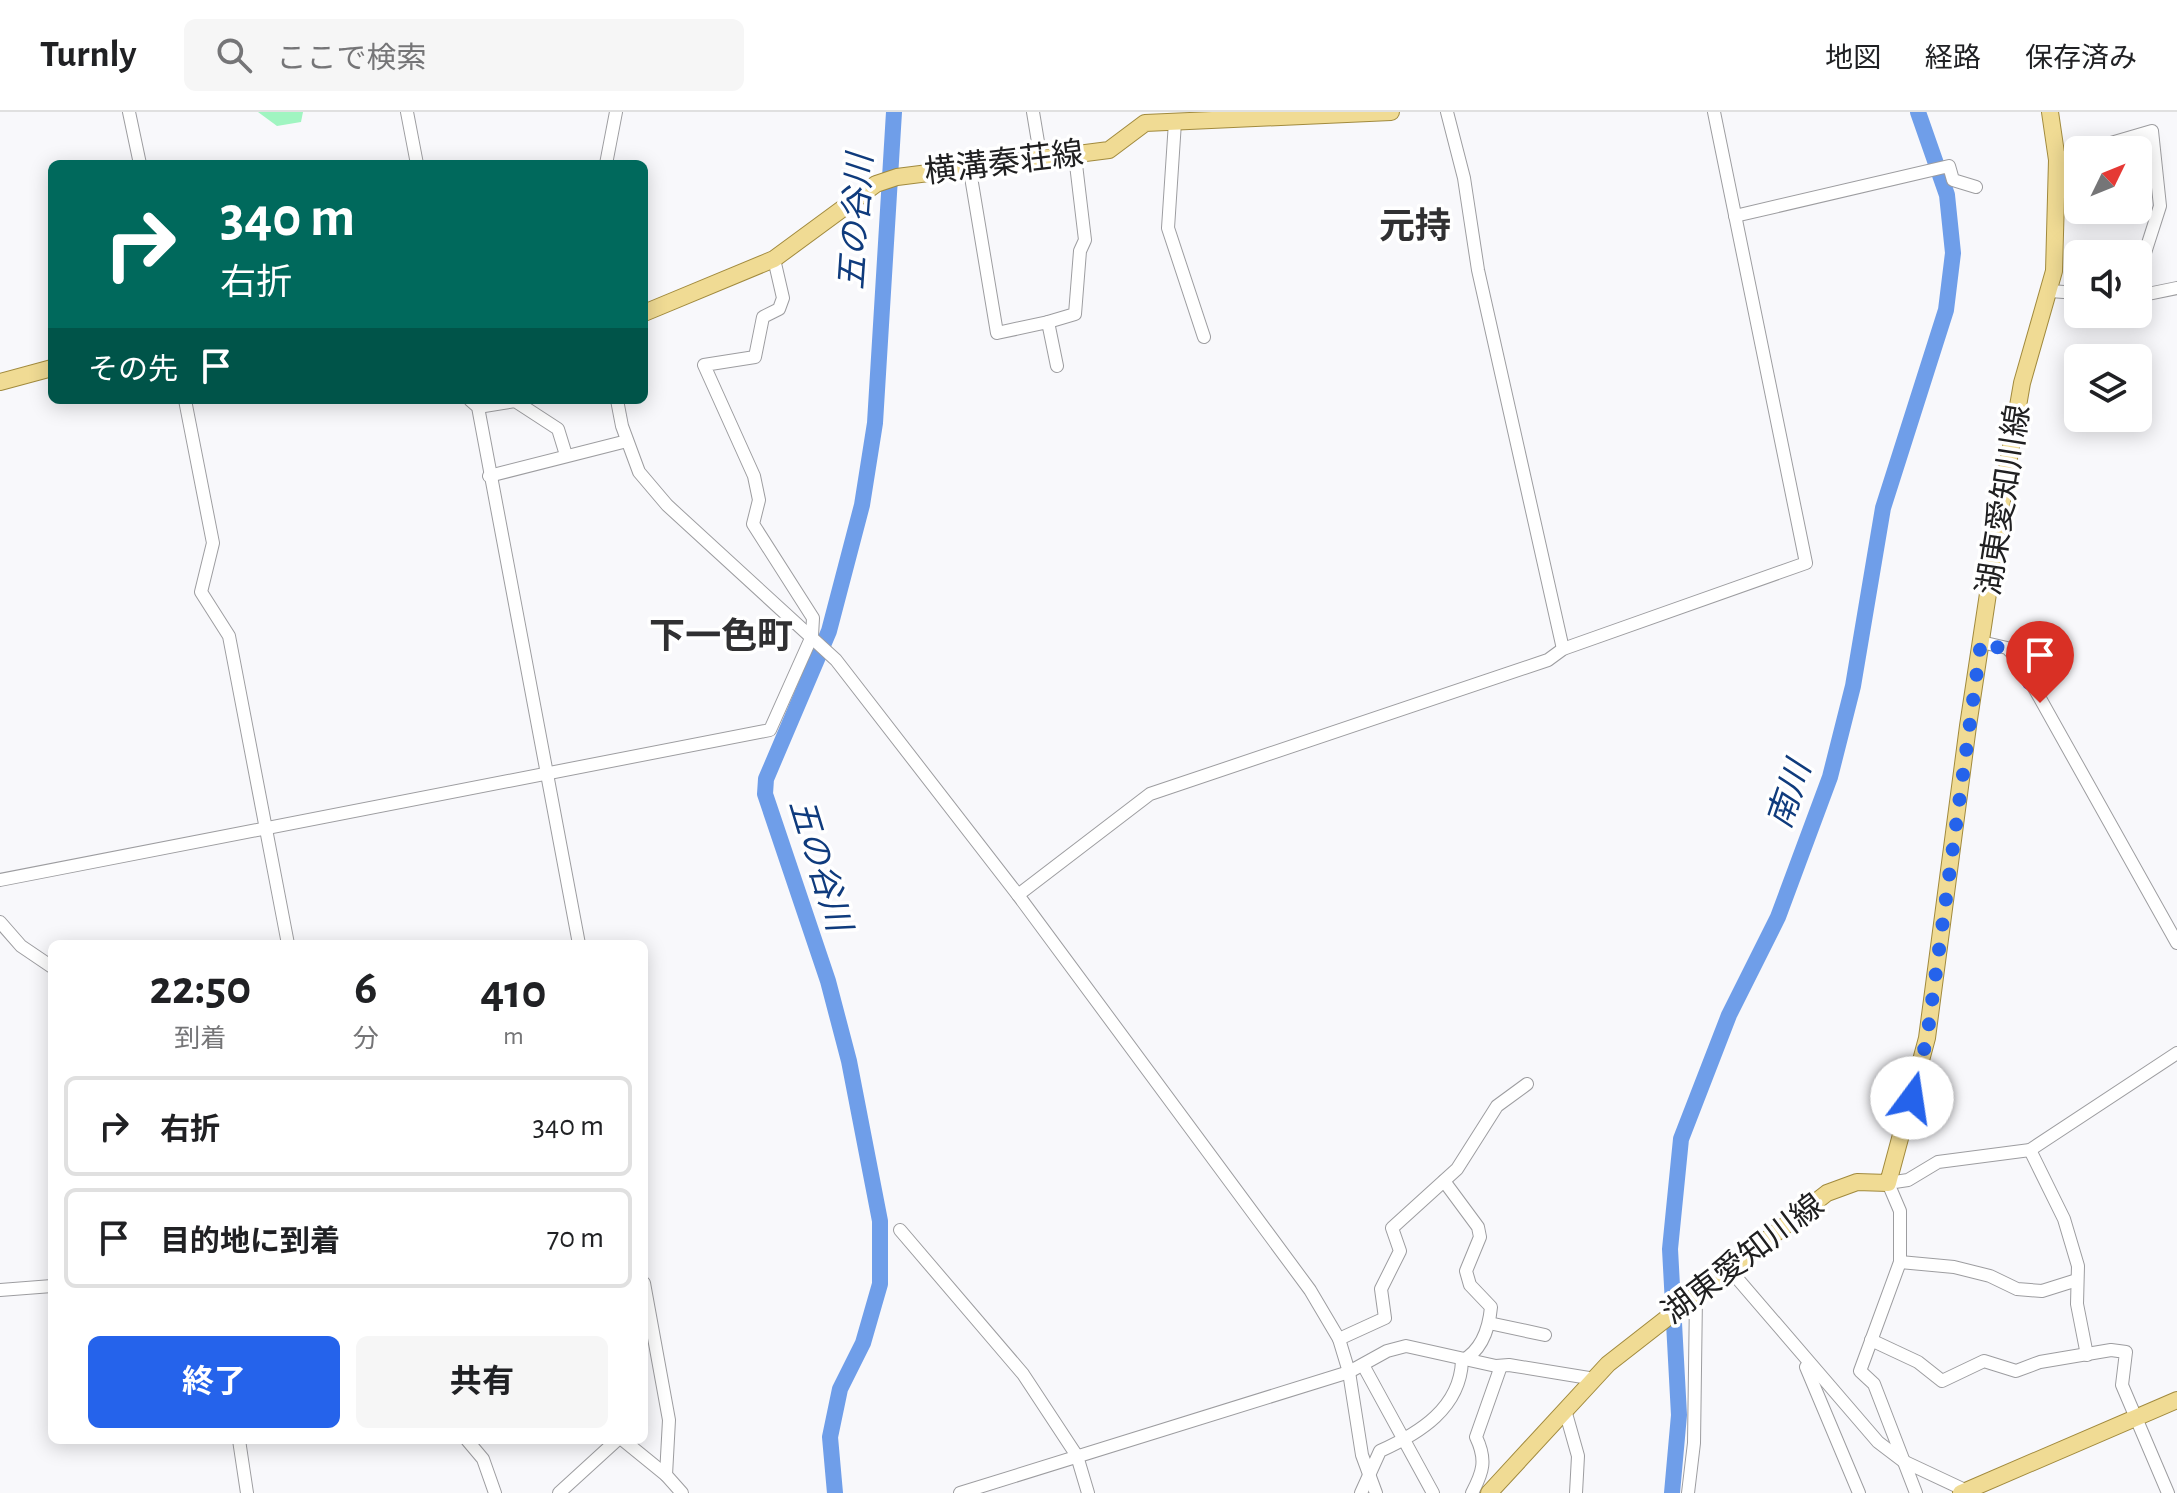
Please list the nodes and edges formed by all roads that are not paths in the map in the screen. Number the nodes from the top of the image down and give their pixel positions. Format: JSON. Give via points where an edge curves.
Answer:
{"nodes":[{"id":1,"x":129,"y":112,"type":"edge"},
{"id":2,"x":407,"y":112,"type":"edge"},
{"id":3,"x":616,"y":112,"type":"edge"},
{"id":4,"x":1033,"y":112,"type":"edge"},
{"id":5,"x":1391,"y":112,"type":"edge"},
{"id":6,"x":1447,"y":112,"type":"edge"},
{"id":7,"x":1714,"y":112,"type":"edge"},
{"id":8,"x":2050,"y":112,"type":"edge"},
{"id":9,"x":1313,"y":114,"type":"edge"},
{"id":10,"x":1175,"y":122,"type":"junction"},
{"id":11,"x":2135,"y":136,"type":"edge"},
{"id":12,"x":1075,"y":156,"type":"junction"},
{"id":13,"x":2064,"y":158,"type":"edge"},
{"id":14,"x":139,"y":160,"type":"edge"},
{"id":15,"x":416,"y":160,"type":"edge"},
{"id":16,"x":607,"y":160,"type":"edge"},
{"id":17,"x":1041,"y":160,"type":"junction"},
{"id":18,"x":2057,"y":160,"type":"junction"},
{"id":19,"x":969,"y":165,"type":"junction"},
{"id":20,"x":1976,"y":187,"type":"dead end"},
{"id":21,"x":1735,"y":216,"type":"junction"},
{"id":22,"x":2149,"y":240,"type":"edge"},
{"id":23,"x":774,"y":259,"type":"junction"},
{"id":24,"x":2177,"y":288,"type":"edge"},
{"id":25,"x":2050,"y":291,"type":"junction"},
{"id":26,"x":2064,"y":292,"type":"edge"},
{"id":27,"x":2152,"y":293,"type":"edge"},
{"id":28,"x":648,"y":311,"type":"edge"},
{"id":29,"x":1048,"y":322,"type":"junction"},
{"id":30,"x":1204,"y":337,"type":"dead end"},
{"id":31,"x":1057,"y":366,"type":"dead end"},
{"id":32,"x":48,"y":369,"type":"edge"},
{"id":33,"x":0,"y":382,"type":"edge"},
{"id":34,"x":186,"y":404,"type":"edge"},
{"id":35,"x":474,"y":404,"type":"edge"},
{"id":36,"x":520,"y":404,"type":"edge"},
{"id":37,"x":618,"y":404,"type":"edge"},
{"id":38,"x":627,"y":441,"type":"junction"},
{"id":39,"x":566,"y":455,"type":"junction"},
{"id":40,"x":489,"y":476,"type":"junction"},
{"id":41,"x":812,"y":636,"type":"junction"},
{"id":42,"x":1981,"y":642,"type":"junction"},
{"id":43,"x":1563,"y":649,"type":"junction"},
{"id":44,"x":546,"y":773,"type":"junction"},
{"id":45,"x":266,"y":829,"type":"junction"},
{"id":46,"x":0,"y":880,"type":"edge"},
{"id":47,"x":1018,"y":895,"type":"junction"},
{"id":48,"x":0,"y":922,"type":"edge"},
{"id":49,"x":287,"y":940,"type":"edge"},
{"id":50,"x":578,"y":940,"type":"edge"},
{"id":51,"x":2177,"y":943,"type":"edge"},
{"id":52,"x":48,"y":964,"type":"edge"},
{"id":53,"x":2177,"y":1053,"type":"edge"},
{"id":54,"x":1527,"y":1084,"type":"dead end"},
{"id":55,"x":2030,"y":1150,"type":"junction"},
{"id":56,"x":1444,"y":1181,"type":"junction"},
{"id":57,"x":1888,"y":1183,"type":"junction"},
{"id":58,"x":900,"y":1230,"type":"dead end"},
{"id":59,"x":1900,"y":1262,"type":"junction"},
{"id":60,"x":1730,"y":1270,"type":"junction"},
{"id":61,"x":2077,"y":1280,"type":"junction"},
{"id":62,"x":48,"y":1286,"type":"edge"},
{"id":63,"x":0,"y":1290,"type":"edge"},
{"id":64,"x":1691,"y":1300,"type":"junction"},
{"id":65,"x":648,"y":1305,"type":"edge"},
{"id":66,"x":1489,"y":1323,"type":"junction"},
{"id":67,"x":1545,"y":1335,"type":"dead end"},
{"id":68,"x":1339,"y":1339,"type":"junction"},
{"id":69,"x":1871,"y":1340,"type":"junction"},
{"id":70,"x":2087,"y":1355,"type":"junction"},
{"id":71,"x":1802,"y":1356,"type":"junction"},
{"id":72,"x":1468,"y":1358,"type":"junction"},
{"id":73,"x":1363,"y":1365,"type":"junction"},
{"id":74,"x":1501,"y":1366,"type":"junction"},
{"id":75,"x":1349,"y":1372,"type":"junction"},
{"id":76,"x":1595,"y":1379,"type":"junction"},
{"id":77,"x":2177,"y":1400,"type":"edge"},
{"id":78,"x":1565,"y":1410,"type":"junction"},
{"id":79,"x":2137,"y":1418,"type":"junction"},
{"id":80,"x":1406,"y":1440,"type":"junction"},
{"id":81,"x":240,"y":1444,"type":"edge"},
{"id":82,"x":470,"y":1444,"type":"edge"},
{"id":83,"x":613,"y":1444,"type":"edge"},
{"id":84,"x":628,"y":1444,"type":"edge"},
{"id":85,"x":1077,"y":1456,"type":"junction"},
{"id":86,"x":1903,"y":1461,"type":"junction"},
{"id":87,"x":666,"y":1475,"type":"junction"},
{"id":88,"x":1370,"y":1477,"type":"junction"},
{"id":89,"x":1964,"y":1492,"type":"edge"},
{"id":90,"x":247,"y":1493,"type":"edge"},
{"id":91,"x":495,"y":1493,"type":"edge"},
{"id":92,"x":559,"y":1493,"type":"edge"},
{"id":93,"x":682,"y":1493,"type":"edge"},
{"id":94,"x":960,"y":1493,"type":"edge"},
{"id":95,"x":1088,"y":1493,"type":"edge"},
{"id":96,"x":1361,"y":1493,"type":"edge"},
{"id":97,"x":1376,"y":1493,"type":"edge"},
{"id":98,"x":1433,"y":1493,"type":"edge"},
{"id":99,"x":1472,"y":1493,"type":"edge"},
{"id":100,"x":1489,"y":1493,"type":"edge"},
{"id":101,"x":1576,"y":1493,"type":"edge"},
{"id":102,"x":1688,"y":1493,"type":"edge"},
{"id":103,"x":1859,"y":1493,"type":"edge"},
{"id":104,"x":1916,"y":1493,"type":"edge"},
{"id":105,"x":2168,"y":1493,"type":"edge"}],
"edges":[{"from":1,"to":14,"type":"street"},
{"from":2,"to":15,"type":"street"},
{"from":3,"to":16,"type":"street"},
{"from":4,"to":17,"type":"street"},
{"from":5,"to":9,"type":"main road","name":"横溝秦荘線"},
{"from":6,"to":43,"type":"street"},
{"from":7,"to":21,"type":"street"},
{"from":8,"to":18,"type":"main road","name":"湖東愛知川線"},
{"from":9,"to":10,"type":"main road","name":"横溝秦荘線"},
{"from":10,"to":12,"type":"main road","name":"横溝秦荘線","via":[[1145,123],[1109,150]]},
{"from":10,"to":30,"type":"street","via":[[1168,228]]},
{"from":11,"to":22,"type":"street","via":[[2152,131],[2160,206]]},
{"from":12,"to":17,"type":"main road","name":"横溝秦荘線"},
{"from":12,"to":29,"type":"street","via":[[1085,240],[1075,314]]},
{"from":13,"to":18,"type":"street"},
{"from":17,"to":19,"type":"main road","name":"横溝秦荘線"},
{"from":18,"to":25,"type":"main road","name":"湖東愛知川線"},
{"from":19,"to":23,"type":"main road","name":"横溝秦荘線","via":[[876,184]]},
{"from":19,"to":29,"type":"street","via":[[997,333]]},
{"from":20,"to":21,"type":"street","via":[[1953,180],[1949,166]]},
{"from":21,"to":43,"type":"street","via":[[1806,563]]},
{"from":23,"to":28,"type":"main road","name":"横溝秦荘線"},
{"from":23,"to":41,"type":"street","via":[[783,298],[779,309],[763,317],[755,357],[704,365],[754,476],[759,500],[753,524],[813,618]]},
{"from":24,"to":27,"type":"street"},
{"from":25,"to":26,"type":"street"},
{"from":25,"to":42,"type":"main road","name":"湖東愛知川線","via":[[2022,383]]},
{"from":29,"to":31,"type":"street"},
{"from":32,"to":33,"type":"main road"},
{"from":34,"to":45,"type":"street","via":[[213,543],[201,592],[229,636]]},
{"from":35,"to":40,"type":"street"},
{"from":36,"to":39,"type":"street","via":[[558,429]]},
{"from":37,"to":38,"type":"street"},
{"from":38,"to":39,"type":"street"},
{"from":38,"to":41,"type":"street","via":[[639,472],[667,505]]},
{"from":39,"to":40,"type":"street"},
{"from":40,"to":44,"type":"street"},
{"from":41,"to":44,"type":"street","via":[[770,730]]},
{"from":41,"to":47,"type":"street"},
{"from":42,"to":51,"type":"street","via":[[2007,648],[2018,659]]},
{"from":42,"to":57,"type":"main road","name":"湖東愛知川線","via":[[1927,1038]]},
{"from":43,"to":47,"type":"street","via":[[1536,664],[1150,794]]},
{"from":44,"to":45,"type":"street"},
{"from":44,"to":50,"type":"street"},
{"from":45,"to":46,"type":"street"},
{"from":45,"to":49,"type":"street"},
{"from":47,"to":68,"type":"street","via":[[1310,1290]]},
{"from":48,"to":52,"type":"street","via":[[21,946]]},
{"from":53,"to":55,"type":"street"},
{"from":54,"to":56,"type":"street","via":[[1497,1106]]},
{"from":55,"to":57,"type":"street","via":[[1938,1162],[1908,1180]]},
{"from":55,"to":61,"type":"street","via":[[2064,1219]]},
{"from":56,"to":66,"type":"street","via":[[1478,1227],[1480,1237],[1466,1271],[1470,1285],[1491,1307]]},
{"from":56,"to":68,"type":"street","via":[[1392,1228],[1400,1251],[1381,1289],[1385,1318]]},
{"from":57,"to":59,"type":"street","via":[[1900,1211]]},
{"from":57,"to":60,"type":"main road","name":"湖東愛知川線","via":[[1857,1182],[1827,1193]]},
{"from":58,"to":85,"type":"street","via":[[1023,1374]]},
{"from":59,"to":61,"type":"street","via":[[1954,1267],[2017,1289],[2042,1291]]},
{"from":59,"to":69,"type":"street"},
{"from":60,"to":64,"type":"main road","name":"湖東愛知川線"},
{"from":60,"to":71,"type":"street"},
{"from":61,"to":70,"type":"street"},
{"from":62,"to":63,"type":"street"},
{"from":64,"to":76,"type":"main road","name":"湖東愛知川線"},
{"from":64,"to":102,"type":"street","via":[[1694,1443]]},
{"from":65,"to":87,"type":"street","via":[[669,1420]]},
{"from":66,"to":67,"type":"street"},
{"from":66,"to":72,"type":"street"},
{"from":68,"to":75,"type":"street"},
{"from":69,"to":70,"type":"street","via":[[1918,1362],[1942,1381],[1984,1361],[2016,1371]]},
{"from":69,"to":86,"type":"street","via":[[1860,1371],[1874,1384]]},
{"from":70,"to":79,"type":"street","via":[[2126,1352],[2122,1385]]},
{"from":71,"to":86,"type":"street","via":[[1878,1442]]},
{"from":71,"to":103,"type":"street"},
{"from":72,"to":73,"type":"street","via":[[1406,1346]]},
{"from":72,"to":74,"type":"street"},
{"from":72,"to":80,"type":"street","via":[[1462,1361],[1461,1384],[1438,1416]]},
{"from":73,"to":75,"type":"street"},
{"from":73,"to":80,"type":"street"},
{"from":74,"to":76,"type":"street"},
{"from":74,"to":99,"type":"street","via":[[1476,1437],[1484,1469]]},
{"from":75,"to":85,"type":"street"},
{"from":75,"to":88,"type":"street"},
{"from":76,"to":78,"type":"main road","name":"湖東愛知川線"},
{"from":77,"to":79,"type":"main road"},
{"from":78,"to":100,"type":"main road","name":"湖東愛知川線"},
{"from":78,"to":101,"type":"street","via":[[1578,1456]]},
{"from":79,"to":89,"type":"main road"},
{"from":79,"to":105,"type":"street"},
{"from":80,"to":88,"type":"street","via":[[1380,1451]]},
{"from":80,"to":98,"type":"street"},
{"from":81,"to":90,"type":"street"},
{"from":82,"to":91,"type":"street","via":[[483,1459]]},
{"from":83,"to":92,"type":"street"},
{"from":84,"to":87,"type":"street"},
{"from":85,"to":94,"type":"street"},
{"from":85,"to":95,"type":"street"},
{"from":86,"to":89,"type":"street"},
{"from":86,"to":104,"type":"street"},
{"from":87,"to":93,"type":"street"},
{"from":88,"to":96,"type":"street"},
{"from":88,"to":97,"type":"street"}]}
